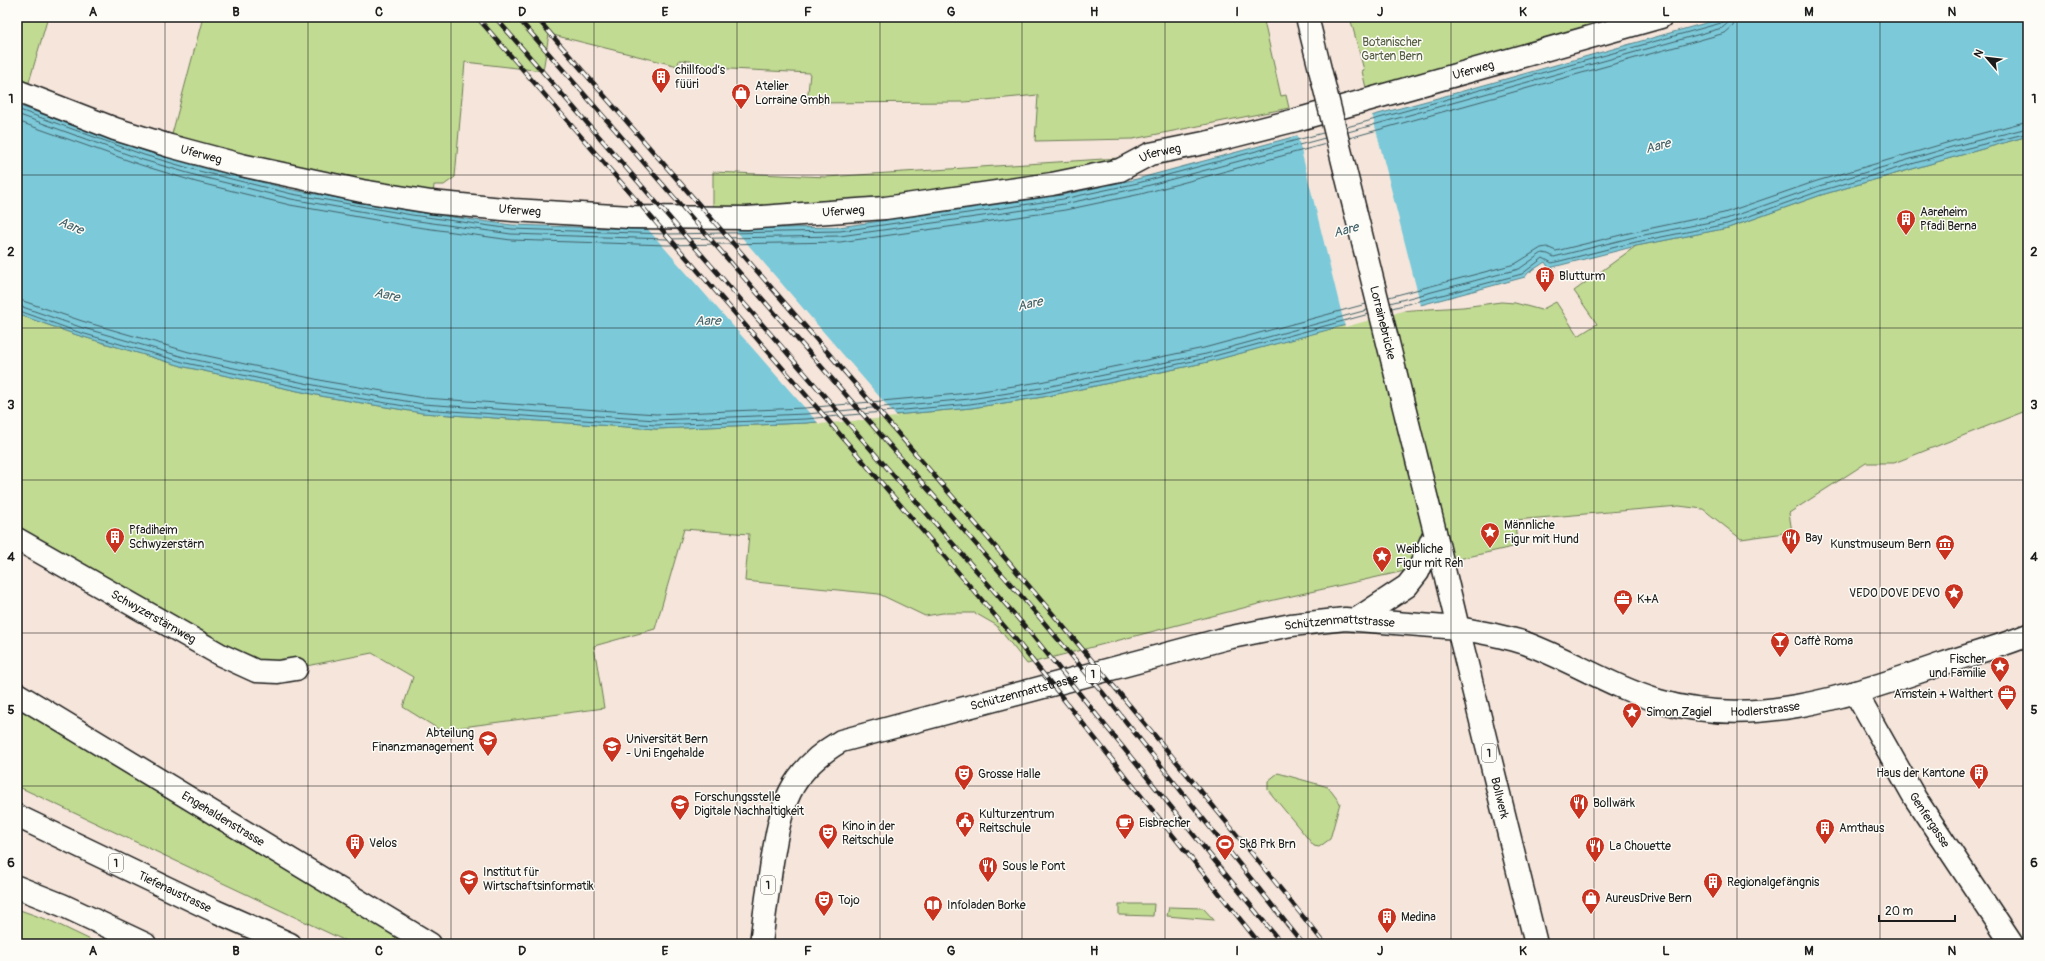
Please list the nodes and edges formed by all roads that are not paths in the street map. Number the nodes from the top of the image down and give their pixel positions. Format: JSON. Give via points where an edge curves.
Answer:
{"nodes":[{"id":1,"x":1307,"y":17,"type":"edge"},
{"id":2,"x":1661,"y":17,"type":"edge"},
{"id":3,"x":17,"y":91,"type":"edge"},
{"id":4,"x":1435,"y":532,"type":"junction"},
{"id":5,"x":17,"y":539,"type":"edge"},
{"id":6,"x":1357,"y":619,"type":"junction"},
{"id":7,"x":1458,"y":628,"type":"junction"},
{"id":8,"x":2028,"y":635,"type":"edge"},
{"id":9,"x":296,"y":669,"type":"dead end"},
{"id":10,"x":1855,"y":692,"type":"junction"},
{"id":11,"x":17,"y":694,"type":"edge"},
{"id":12,"x":17,"y":816,"type":"edge"},
{"id":13,"x":17,"y":887,"type":"edge"},
{"id":14,"x":145,"y":944,"type":"edge"},
{"id":15,"x":290,"y":944,"type":"edge"},
{"id":16,"x":430,"y":944,"type":"edge"},
{"id":17,"x":761,"y":944,"type":"edge"},
{"id":18,"x":1536,"y":944,"type":"edge"},
{"id":19,"x":2012,"y":944,"type":"edge"}],
"edges":[{"from":1,"to":4,"type":"street","name":"Lorrainebrücke","bridge":true},
{"from":2,"to":3,"type":"street","name":"Uferweg","via":[[1296,120],[1150,154],[1120,170],[1052,184],[885,208],[747,218],[631,217],[513,210],[431,202],[377,193],[241,165],[170,146]]},
{"from":4,"to":6,"type":"street","via":[[1413,580]]},
{"from":4,"to":7,"type":"street","name":"Lorrainebrücke"},
{"from":5,"to":9,"type":"street","name":"Schwyzerstärnweg","via":[[221,655],[256,671],[278,672]]},
{"from":6,"to":7,"type":"street","name":"Schützenmattstrasse","number":"1"},
{"from":6,"to":17,"type":"street","name":"Schützenmattstrasse","number":"1","via":[[1321,620],[1228,638],[841,741],[819,756],[800,774],[781,814]]},
{"from":7,"to":10,"type":"street","name":"Hodlerstrasse","via":[[1501,636],[1526,644],[1615,684],[1658,701],[1686,708],[1716,712],[1767,712]]},
{"from":7,"to":18,"type":"street","name":"Bollwerk","number":"1"},
{"from":8,"to":10,"type":"street","name":"Hodlerstrasse","via":[[1880,686]]},
{"from":10,"to":19,"type":"street","name":"Genfergasse","via":[[1915,798]]},
{"from":11,"to":16,"type":"street","name":"Engehaldenstrasse"},
{"from":12,"to":15,"type":"street","name":"Tiefenaustrasse","number":"1"},
{"from":13,"to":14,"type":"street"}]}
